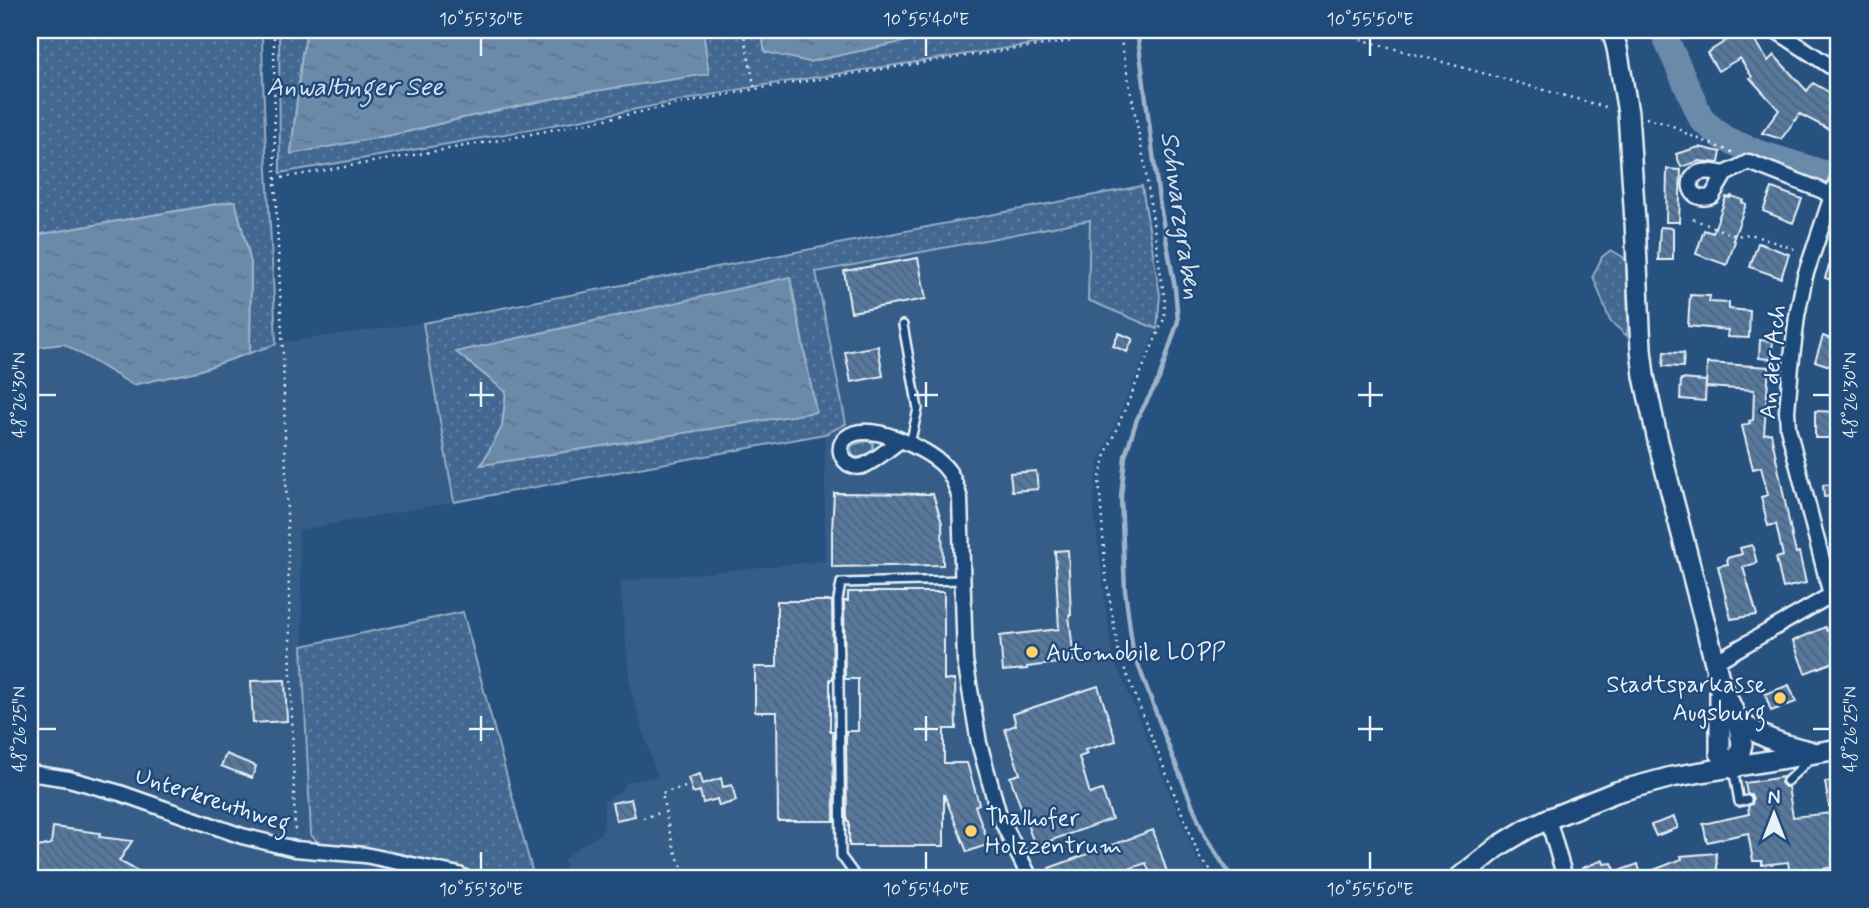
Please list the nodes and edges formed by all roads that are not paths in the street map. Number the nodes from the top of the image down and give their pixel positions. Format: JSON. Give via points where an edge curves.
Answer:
{"nodes":[{"id":1,"x":1612,"y":30,"type":"edge"},
{"id":2,"x":1775,"y":30,"type":"edge"},
{"id":3,"x":1839,"y":72,"type":"edge"},
{"id":4,"x":1726,"y":174,"type":"dead end"},
{"id":5,"x":1836,"y":190,"type":"edge"},
{"id":6,"x":903,"y":325,"type":"dead end"},
{"id":7,"x":905,"y":442,"type":"joint"},
{"id":8,"x":962,"y":580,"type":"junction"},
{"id":9,"x":1835,"y":593,"type":"edge"},
{"id":10,"x":1715,"y":662,"type":"junction"},
{"id":11,"x":1720,"y":682,"type":"junction"},
{"id":12,"x":1738,"y":721,"type":"junction"},
{"id":13,"x":1839,"y":749,"type":"edge"},
{"id":14,"x":1817,"y":753,"type":"junction"},
{"id":15,"x":1734,"y":767,"type":"junction"},
{"id":16,"x":30,"y":773,"type":"edge"},
{"id":17,"x":1787,"y":781,"type":"dead end"},
{"id":18,"x":1747,"y":800,"type":"dead end"},
{"id":19,"x":1548,"y":819,"type":"junction"},
{"id":20,"x":465,"y":878,"type":"edge"},
{"id":21,"x":857,"y":878,"type":"edge"},
{"id":22,"x":1030,"y":878,"type":"edge"},
{"id":23,"x":1459,"y":878,"type":"edge"},
{"id":24,"x":1565,"y":878,"type":"edge"}],
"edges":[{"from":1,"to":10,"type":"main road","via":[[1628,113],[1644,376]]},
{"from":2,"to":3,"type":"street"},
{"from":4,"to":5,"type":"street","via":[[1749,162],[1823,191]]},
{"from":5,"to":9,"type":"street","name":"An der Ach","via":[[1804,276],[1788,400],[1788,428]]},
{"from":6,"to":7,"type":"lane","via":[[918,409]]},
{"from":7,"to":8,"type":"street","via":[[943,464],[957,488]]},
{"from":8,"to":21,"type":"lane","via":[[841,583],[841,856]]},
{"from":8,"to":22,"type":"street","via":[[965,660],[979,743],[999,815]]},
{"from":9,"to":10,"type":"street"},
{"from":10,"to":11,"type":"main road"},
{"from":11,"to":12,"type":"main road"},
{"from":11,"to":15,"type":"main road","via":[[1720,753]]},
{"from":12,"to":14,"type":"main road","via":[[1761,737]]},
{"from":12,"to":15,"type":"main road","via":[[1742,744]]},
{"from":13,"to":14,"type":"main road"},
{"from":14,"to":15,"type":"main road"},
{"from":14,"to":17,"type":"lane"},
{"from":15,"to":18,"type":"lane","via":[[1739,802]]},
{"from":15,"to":19,"type":"main road","via":[[1628,789]]},
{"from":16,"to":20,"type":"street","name":"Unterkreuthweg","via":[[107,789],[242,836],[295,849],[365,855]]},
{"from":19,"to":23,"type":"main road","via":[[1499,846]]},
{"from":19,"to":24,"type":"street"}]}
